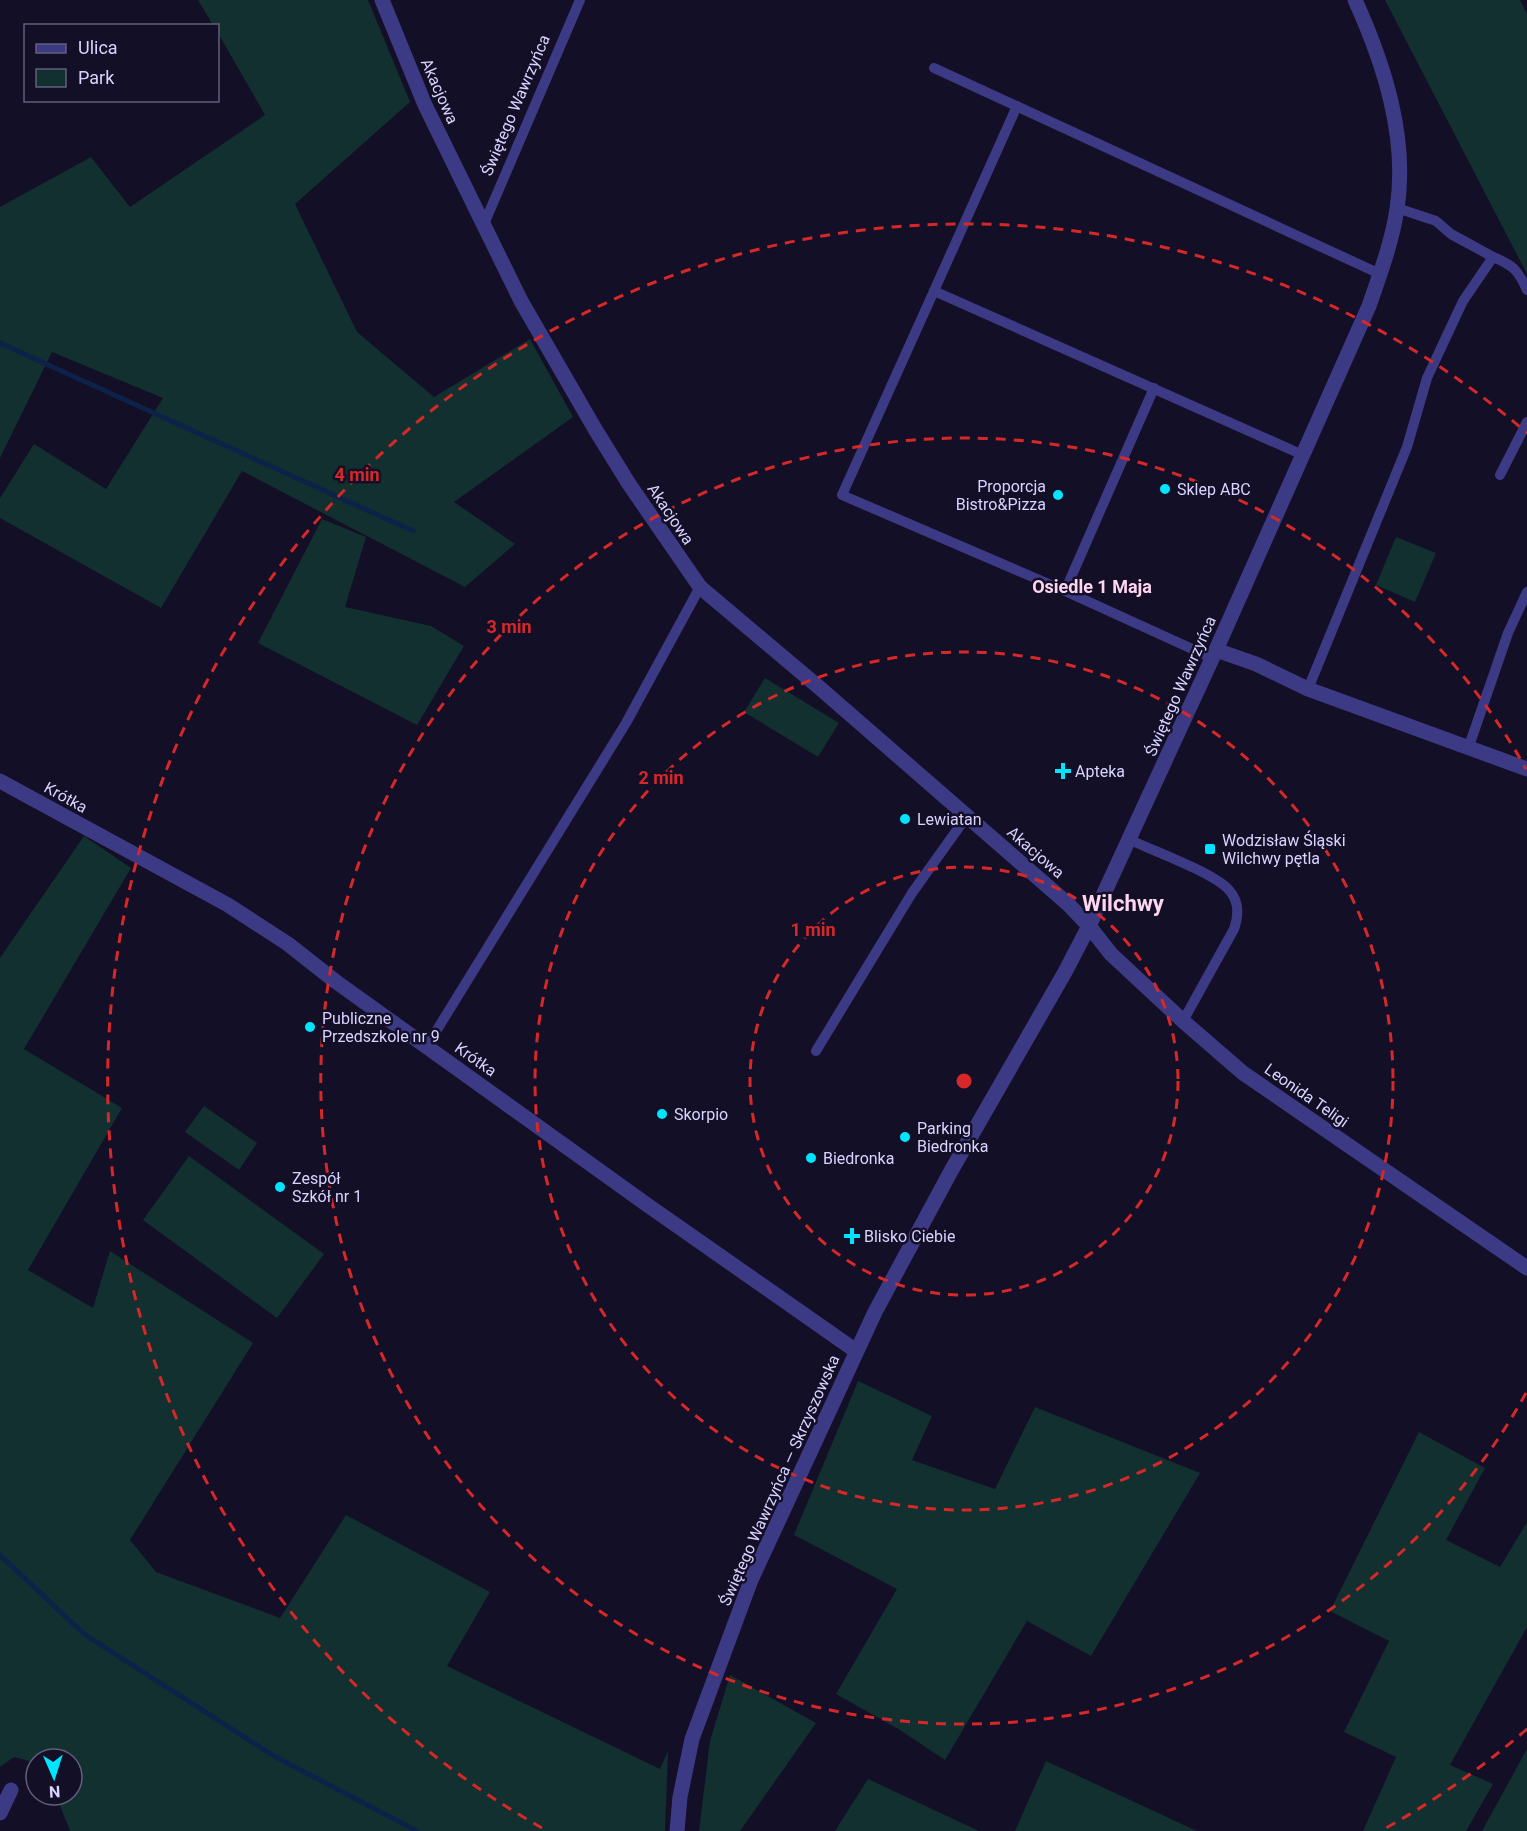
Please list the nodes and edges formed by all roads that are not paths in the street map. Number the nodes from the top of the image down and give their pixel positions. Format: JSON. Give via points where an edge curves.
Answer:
{"nodes":[{"id":1,"x":382,"y":0,"type":"edge"},
{"id":2,"x":580,"y":0,"type":"edge"},
{"id":3,"x":1355,"y":0,"type":"edge"},
{"id":4,"x":934,"y":68,"type":"dead end"},
{"id":5,"x":1017,"y":106,"type":"junction"},
{"id":6,"x":1397,"y":208,"type":"junction"},
{"id":7,"x":484,"y":224,"type":"junction"},
{"id":8,"x":1494,"y":257,"type":"junction"},
{"id":9,"x":1380,"y":274,"type":"junction"},
{"id":10,"x":1527,"y":290,"type":"edge"},
{"id":11,"x":934,"y":291,"type":"junction"},
{"id":12,"x":1154,"y":388,"type":"junction"},
{"id":13,"x":1527,"y":422,"type":"edge"},
{"id":14,"x":1303,"y":454,"type":"junction"},
{"id":15,"x":1500,"y":475,"type":"dead end"},
{"id":16,"x":700,"y":587,"type":"junction"},
{"id":17,"x":1065,"y":591,"type":"junction"},
{"id":18,"x":1527,"y":592,"type":"edge"},
{"id":19,"x":1214,"y":654,"type":"junction"},
{"id":20,"x":1308,"y":689,"type":"junction"},
{"id":21,"x":1469,"y":746,"type":"junction"},
{"id":22,"x":1527,"y":769,"type":"edge"},
{"id":23,"x":0,"y":781,"type":"edge"},
{"id":24,"x":967,"y":816,"type":"junction"},
{"id":25,"x":1130,"y":840,"type":"junction"},
{"id":26,"x":1089,"y":926,"type":"junction"},
{"id":27,"x":1183,"y":1021,"type":"junction"},
{"id":28,"x":427,"y":1046,"type":"junction"},
{"id":29,"x":816,"y":1051,"type":"dead end"},
{"id":30,"x":1527,"y":1268,"type":"edge"},
{"id":31,"x":856,"y":1352,"type":"junction"},
{"id":32,"x":11,"y":1790,"type":"dead end"},
{"id":33,"x":0,"y":1813,"type":"edge"},
{"id":34,"x":677,"y":1831,"type":"edge"}],
"edges":[{"from":1,"to":7,"type":"street","name":"Akacjowa","via":[[425,105]]},
{"from":2,"to":7,"type":"lane","name":"Świętego Wawrzyńca"},
{"from":3,"to":6,"type":"street","name":"Świętego Wawrzyńca","via":[[1374,43],[1393,110],[1400,179]]},
{"from":4,"to":5,"type":"lane"},
{"from":5,"to":9,"type":"lane"},
{"from":5,"to":11,"type":"lane"},
{"from":6,"to":8,"type":"lane","via":[[1436,221],[1450,234]]},
{"from":6,"to":9,"type":"street","name":"Świętego Wawrzyńca"},
{"from":7,"to":16,"type":"street","name":"Akacjowa","via":[[521,301],[595,429]]},
{"from":8,"to":10,"type":"lane","via":[[1511,264]]},
{"from":8,"to":20,"type":"lane","via":[[1463,301],[1426,378],[1407,447]]},
{"from":9,"to":14,"type":"street","name":"Świętego Wawrzyńca"},
{"from":11,"to":12,"type":"lane"},
{"from":11,"to":17,"type":"lane","via":[[842,495]]},
{"from":12,"to":14,"type":"lane"},
{"from":12,"to":17,"type":"lane"},
{"from":13,"to":15,"type":"lane"},
{"from":14,"to":19,"type":"street","name":"Świętego Wawrzyńca"},
{"from":16,"to":24,"type":"street","name":"Akacjowa"},
{"from":16,"to":28,"type":"lane","via":[[626,723]]},
{"from":17,"to":19,"type":"lane"},
{"from":18,"to":21,"type":"lane","via":[[1508,633]]},
{"from":19,"to":20,"type":"street","via":[[1256,664]]},
{"from":19,"to":25,"type":"street","name":"Świętego Wawrzyńca"},
{"from":20,"to":21,"type":"street"},
{"from":21,"to":22,"type":"street"},
{"from":23,"to":28,"type":"street","name":"Krótka","via":[[228,905]]},
{"from":24,"to":26,"type":"street","name":"Akacjowa"},
{"from":24,"to":29,"type":"lane","via":[[912,893]]},
{"from":25,"to":26,"type":"street","name":"Świętego Wawrzyńca"},
{"from":25,"to":27,"type":"lane","via":[[1221,883],[1238,908],[1234,929]]},
{"from":26,"to":27,"type":"street","name":"Leonida Teligi","via":[[1111,954]]},
{"from":26,"to":31,"type":"street","name":"Świętego Wawrzyńca","via":[[929,1211]]},
{"from":27,"to":30,"type":"street","name":"Leonida Teligi","via":[[1243,1073]]},
{"from":28,"to":31,"type":"street","name":"Krótka"},
{"from":31,"to":34,"type":"street","name":"Świętego Wawrzyńca — Skrzyszowska","via":[[751,1580],[692,1739]]},
{"from":32,"to":33,"type":"street"}]}
